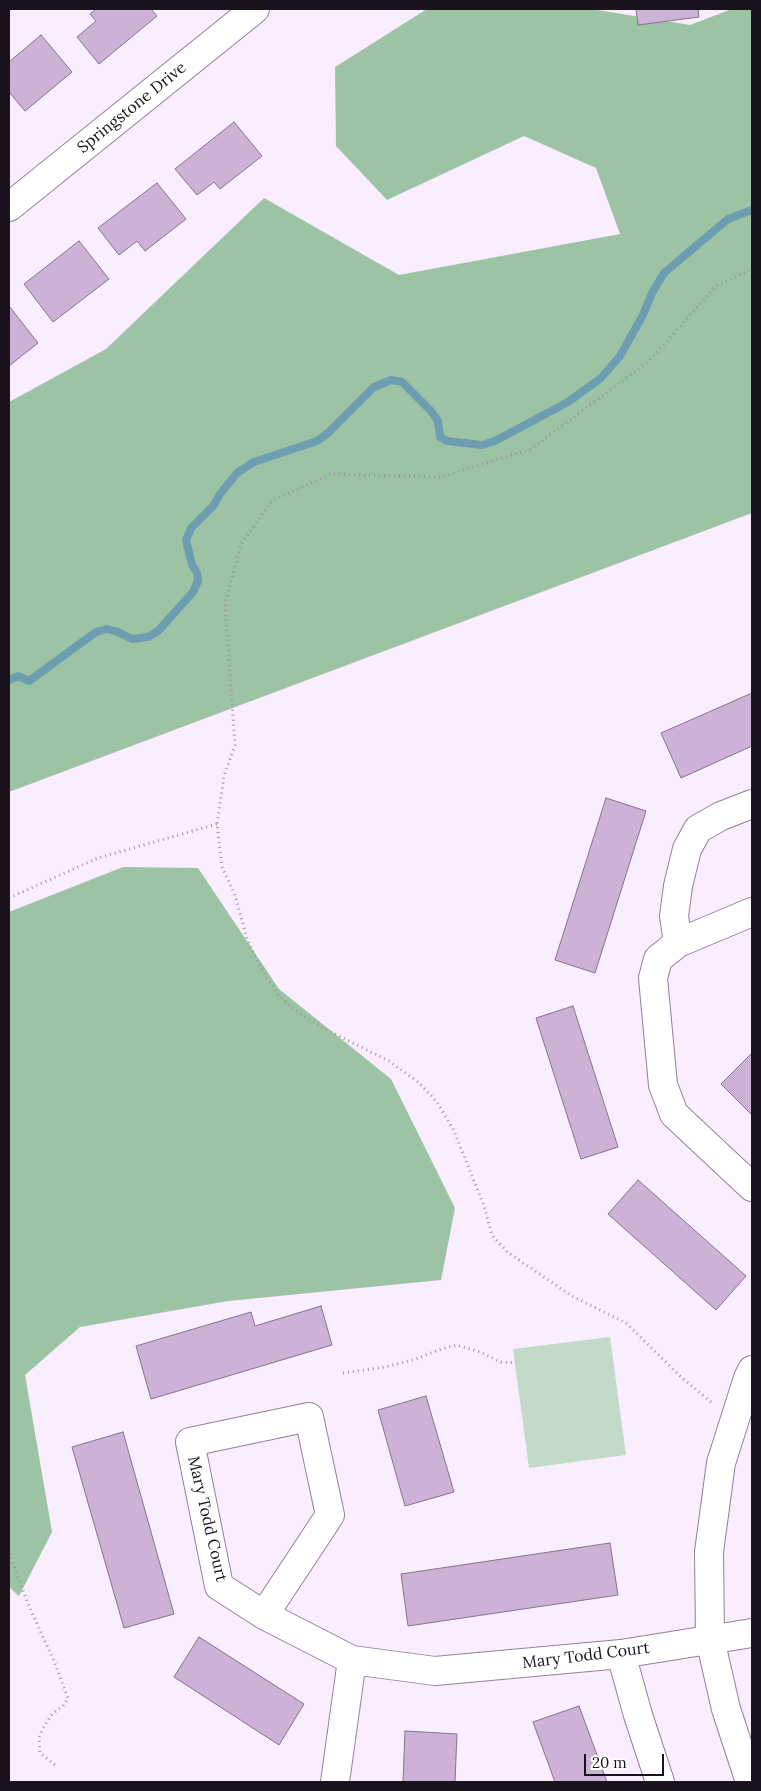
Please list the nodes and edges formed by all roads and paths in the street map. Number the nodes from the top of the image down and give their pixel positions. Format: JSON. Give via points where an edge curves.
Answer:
{"nodes":[{"id":1,"x":255,"y":9,"type":"edge"},
{"id":2,"x":9,"y":207,"type":"edge"},
{"id":3,"x":752,"y":269,"type":"edge"},
{"id":4,"x":752,"y":804,"type":"edge"},
{"id":5,"x":217,"y":824,"type":"junction"},
{"id":6,"x":9,"y":898,"type":"edge"},
{"id":7,"x":752,"y":912,"type":"edge"},
{"id":8,"x":678,"y":943,"type":"junction"},
{"id":9,"x":752,"y":1187,"type":"edge"},
{"id":10,"x":514,"y":1362,"type":"dead end"},
{"id":11,"x":752,"y":1370,"type":"edge"},
{"id":12,"x":343,"y":1373,"type":"dead end"},
{"id":13,"x":734,"y":1422,"type":"junction"},
{"id":14,"x":9,"y":1553,"type":"edge"},
{"id":15,"x":264,"y":1615,"type":"junction"},
{"id":16,"x":752,"y":1633,"type":"edge"},
{"id":17,"x":710,"y":1639,"type":"junction"},
{"id":18,"x":622,"y":1654,"type":"junction"},
{"id":19,"x":352,"y":1660,"type":"junction"},
{"id":20,"x":55,"y":1764,"type":"dead end"},
{"id":21,"x":335,"y":1782,"type":"edge"},
{"id":22,"x":660,"y":1782,"type":"edge"},
{"id":23,"x":750,"y":1782,"type":"edge"}],
"edges":[{"from":1,"to":2,"type":"street","name":"Springstone Drive"},
{"from":3,"to":5,"type":"path","via":[[716,286],[649,361],[531,449],[441,478],[331,474],[272,501],[241,544],[226,603],[235,745],[224,776]]},
{"from":4,"to":8,"type":"street","via":[[698,829],[686,850],[674,916]]},
{"from":5,"to":6,"type":"path","via":[[98,858]]},
{"from":5,"to":13,"type":"path","via":[[222,867],[235,895],[247,939],[278,995],[317,1024],[389,1062],[418,1082],[437,1102],[454,1131],[492,1235],[507,1252],[572,1296],[626,1323],[681,1377]]},
{"from":7,"to":8,"type":"street"},
{"from":8,"to":9,"type":"street","via":[[658,959],[653,978],[664,1085],[674,1114]]},
{"from":10,"to":12,"type":"path","via":[[501,1362],[457,1345],[385,1367]]},
{"from":11,"to":13,"type":"street"},
{"from":13,"to":17,"type":"street","via":[[721,1463],[709,1552]]},
{"from":14,"to":20,"type":"path","via":[[68,1698],[52,1714],[39,1738],[40,1753]]},
{"from":15,"to":15,"type":"street","name":"Mary Todd Court","via":[[219,1586],[190,1442],[309,1417],[330,1515]]},
{"from":15,"to":19,"type":"street","name":"Mary Todd Court"},
{"from":16,"to":17,"type":"street","name":"Mary Todd Court"},
{"from":17,"to":18,"type":"street","name":"Mary Todd Court"},
{"from":17,"to":23,"type":"street","via":[[726,1709]]},
{"from":18,"to":19,"type":"street","name":"Mary Todd Court","via":[[436,1671]]},
{"from":18,"to":22,"type":"street"},
{"from":19,"to":21,"type":"street"}]}
